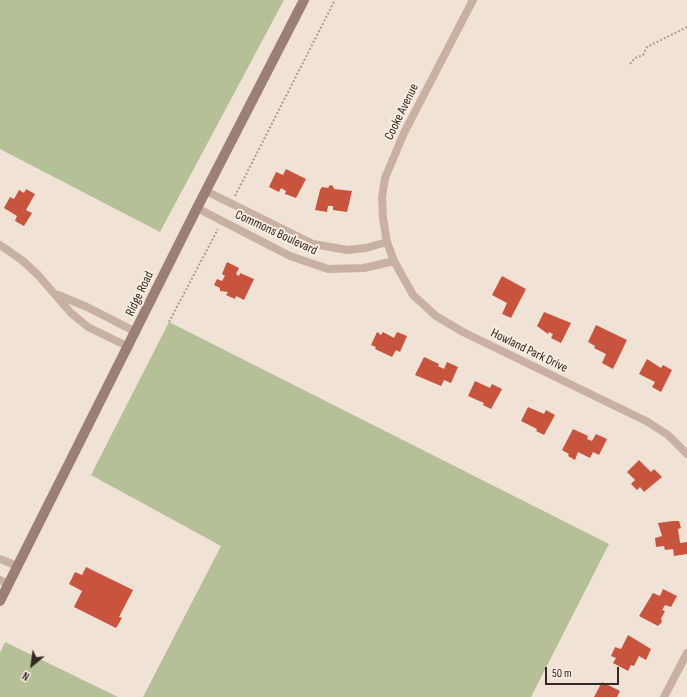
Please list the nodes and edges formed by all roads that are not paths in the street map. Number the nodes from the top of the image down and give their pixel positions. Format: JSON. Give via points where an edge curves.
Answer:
{"nodes":[{"id":1,"x":304,"y":0,"type":"edge"},
{"id":2,"x":473,"y":0,"type":"edge"},
{"id":3,"x":206,"y":191,"type":"junction"},
{"id":4,"x":197,"y":208,"type":"junction"},
{"id":5,"x":387,"y":242,"type":"junction"},
{"id":6,"x":0,"y":245,"type":"edge"},
{"id":7,"x":394,"y":261,"type":"junction"},
{"id":8,"x":57,"y":295,"type":"junction"},
{"id":9,"x":136,"y":332,"type":"junction"},
{"id":10,"x":129,"y":346,"type":"junction"},
{"id":11,"x":687,"y":454,"type":"edge"},
{"id":12,"x":0,"y":559,"type":"edge"},
{"id":13,"x":17,"y":566,"type":"junction"},
{"id":14,"x":4,"y":582,"type":"edge"},
{"id":15,"x":0,"y":600,"type":"edge"},
{"id":16,"x":687,"y":653,"type":"edge"},
{"id":17,"x":664,"y":697,"type":"edge"}],
"edges":[{"from":1,"to":3,"type":"street","name":"Ridge Road"},
{"from":2,"to":5,"type":"street","name":"Cooke Avenue","via":[[404,133],[385,178],[382,197]]},
{"from":3,"to":4,"type":"street","name":"Ridge Road"},
{"from":3,"to":5,"type":"street","name":"Commons Boulevard","via":[[313,244],[347,250]]},
{"from":4,"to":7,"type":"street","name":"Commons Boulevard","via":[[290,256],[328,269],[364,268]]},
{"from":4,"to":9,"type":"street","name":"Ridge Road"},
{"from":5,"to":7,"type":"street","name":"Howland Park Drive"},
{"from":6,"to":8,"type":"street","via":[[23,261]]},
{"from":7,"to":11,"type":"street","name":"Howland Park Drive","via":[[413,295],[436,316],[646,421],[668,435]]},
{"from":8,"to":9,"type":"street"},
{"from":8,"to":10,"type":"street","via":[[71,312],[88,326]]},
{"from":9,"to":10,"type":"street","name":"Ridge Road"},
{"from":10,"to":13,"type":"street","name":"Ridge Road"},
{"from":12,"to":13,"type":"street"},
{"from":13,"to":14,"type":"street","name":"Ridge Road"},
{"from":14,"to":15,"type":"street","name":"Ridge Road"},
{"from":16,"to":17,"type":"street"}]}
